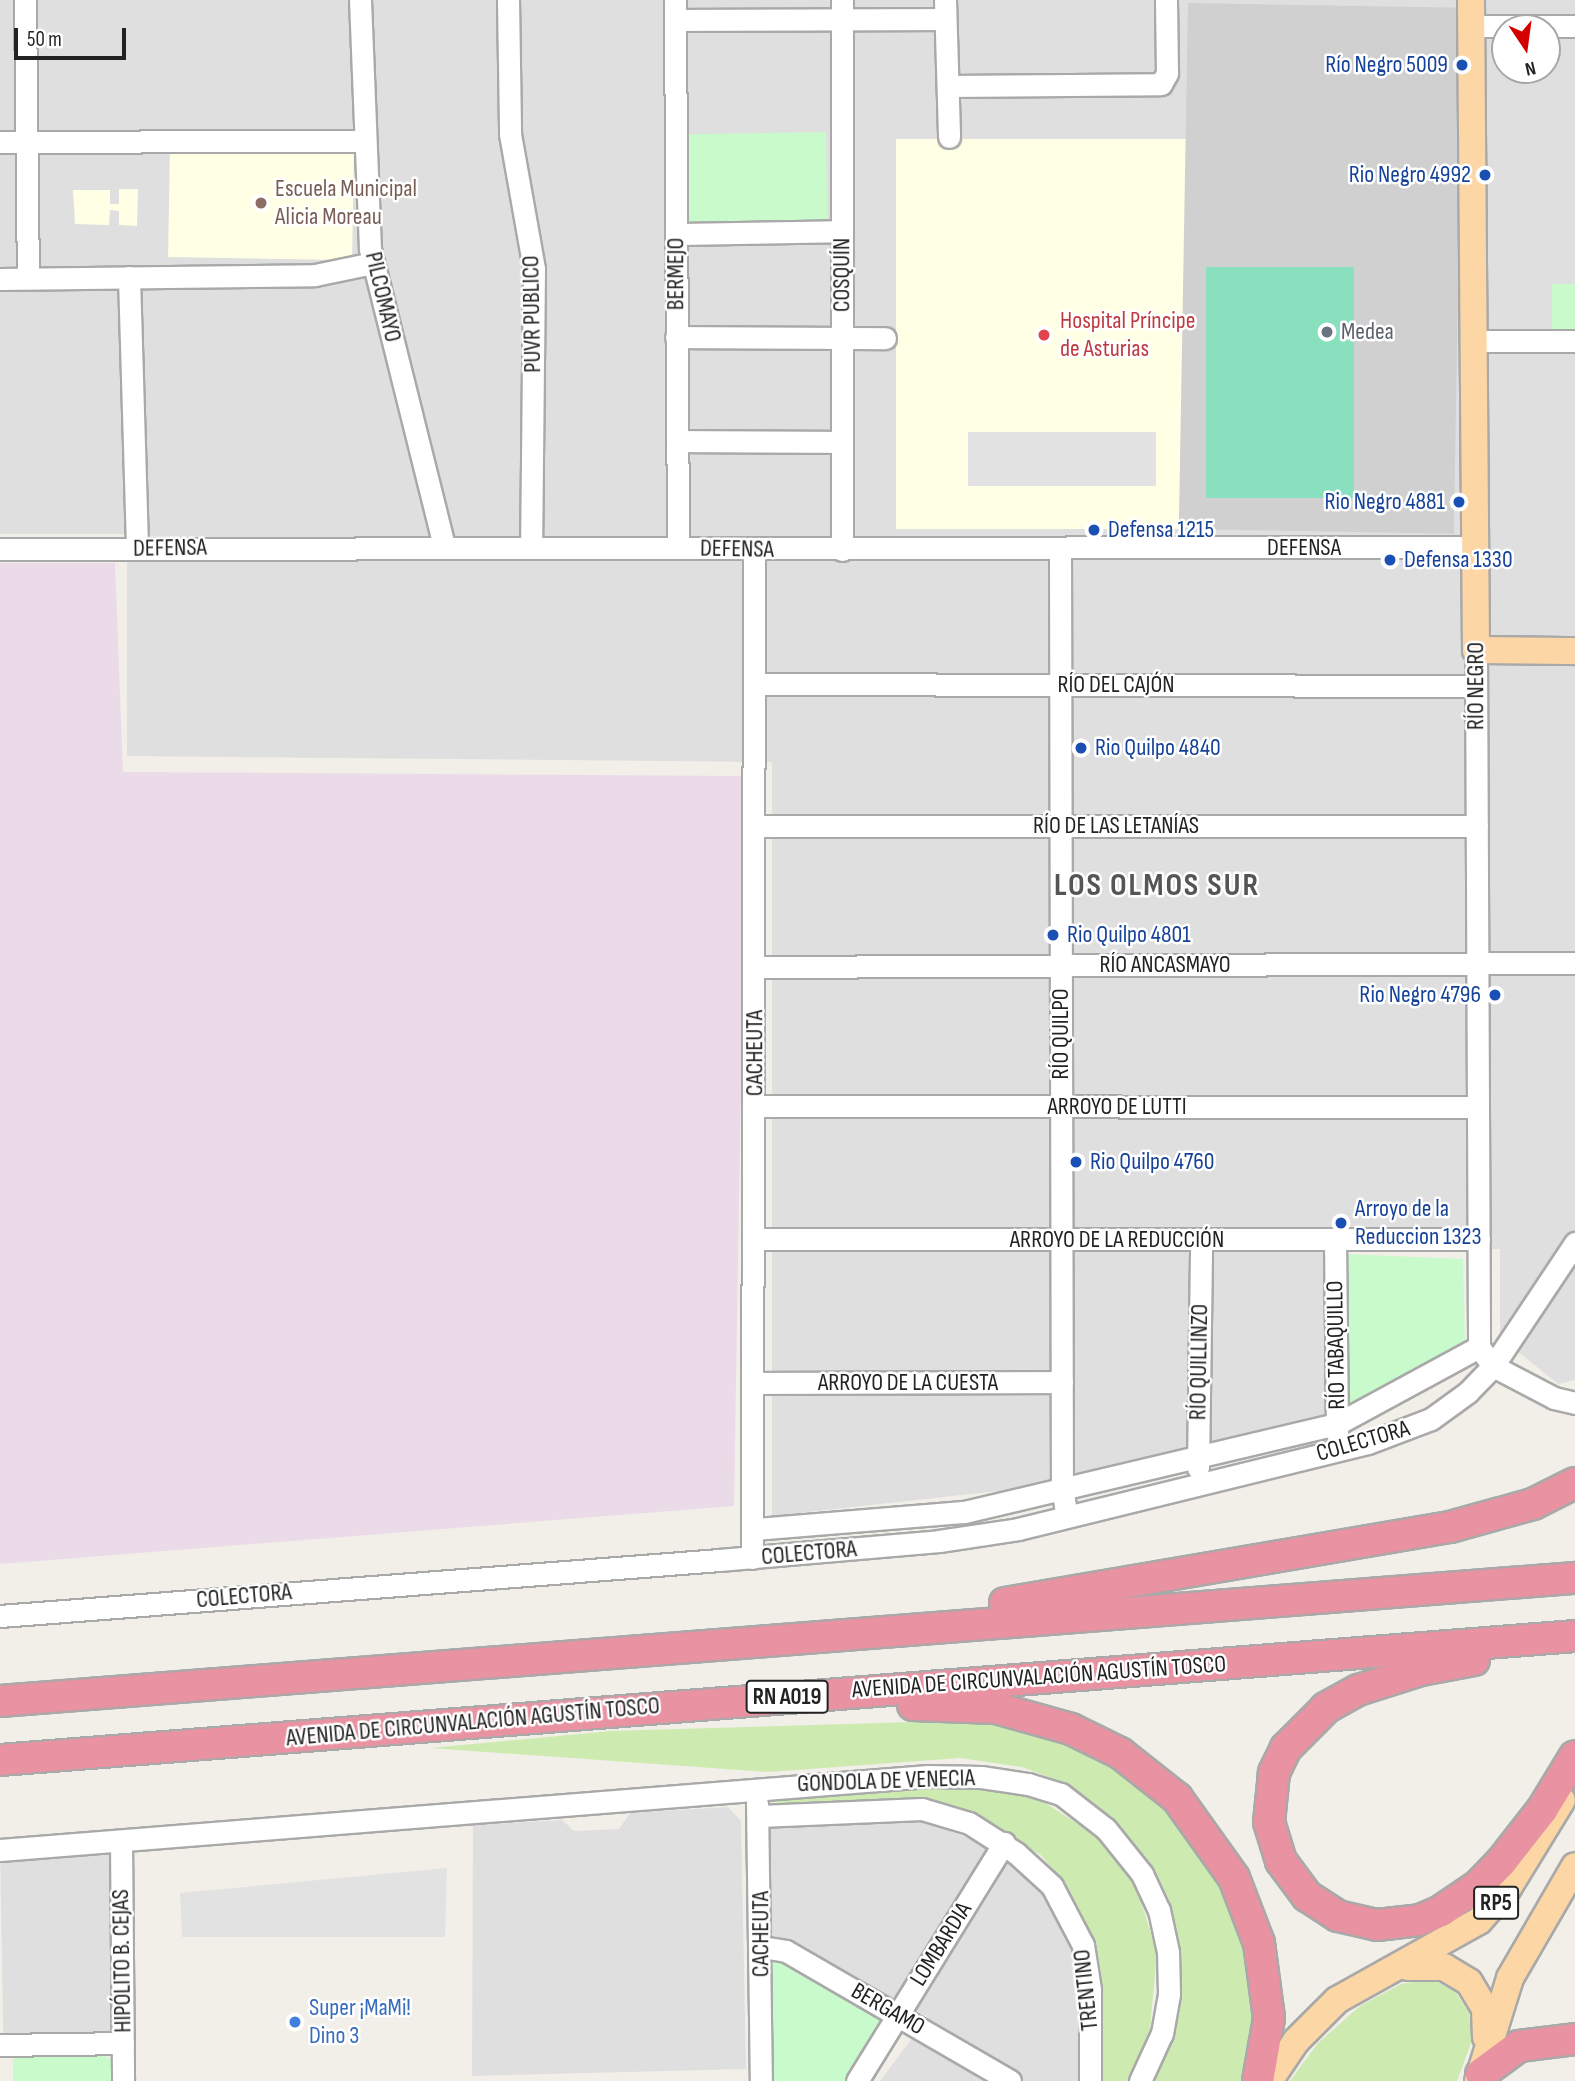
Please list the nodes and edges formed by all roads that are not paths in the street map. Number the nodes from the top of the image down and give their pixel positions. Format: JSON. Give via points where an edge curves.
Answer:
{"nodes":[{"id":1,"x":25,"y":0,"type":"edge"},
{"id":2,"x":359,"y":0,"type":"edge"},
{"id":3,"x":508,"y":0,"type":"edge"},
{"id":4,"x":1166,"y":0,"type":"edge"},
{"id":5,"x":1471,"y":0,"type":"edge"},
{"id":6,"x":842,"y":9,"type":"edge"},
{"id":7,"x":945,"y":9,"type":"edge"},
{"id":8,"x":675,"y":10,"type":"edge"},
{"id":9,"x":1471,"y":26,"type":"junction"},
{"id":10,"x":1575,"y":26,"type":"edge"},
{"id":11,"x":949,"y":86,"type":"junction"},
{"id":12,"x":949,"y":137,"type":"dead end"},
{"id":13,"x":27,"y":141,"type":"junction"},
{"id":14,"x":363,"y":141,"type":"junction"},
{"id":15,"x":0,"y":142,"type":"edge"},
{"id":16,"x":842,"y":230,"type":"junction"},
{"id":17,"x":676,"y":234,"type":"junction"},
{"id":18,"x":373,"y":263,"type":"junction"},
{"id":19,"x":129,"y":277,"type":"junction"},
{"id":20,"x":28,"y":278,"type":"junction"},
{"id":21,"x":0,"y":279,"type":"edge"},
{"id":22,"x":676,"y":337,"type":"junction"},
{"id":23,"x":842,"y":338,"type":"junction"},
{"id":24,"x":886,"y":338,"type":"dead end"},
{"id":25,"x":1472,"y":341,"type":"junction"},
{"id":26,"x":1575,"y":341,"type":"edge"},
{"id":27,"x":677,"y":441,"type":"junction"},
{"id":28,"x":842,"y":442,"type":"junction"},
{"id":29,"x":444,"y":546,"type":"junction"},
{"id":30,"x":531,"y":547,"type":"junction"},
{"id":31,"x":1475,"y":547,"type":"junction"},
{"id":32,"x":678,"y":548,"type":"junction"},
{"id":33,"x":137,"y":549,"type":"junction"},
{"id":34,"x":754,"y":549,"type":"junction"},
{"id":35,"x":1060,"y":549,"type":"junction"},
{"id":36,"x":0,"y":550,"type":"edge"},
{"id":37,"x":842,"y":550,"type":"junction"},
{"id":38,"x":1476,"y":650,"type":"junction"},
{"id":39,"x":1575,"y":651,"type":"edge"},
{"id":40,"x":755,"y":684,"type":"junction"},
{"id":41,"x":1062,"y":685,"type":"junction"},
{"id":42,"x":1476,"y":686,"type":"junction"},
{"id":43,"x":755,"y":826,"type":"junction"},
{"id":44,"x":1477,"y":826,"type":"junction"},
{"id":45,"x":1061,"y":827,"type":"junction"},
{"id":46,"x":1575,"y":963,"type":"edge"},
{"id":47,"x":1478,"y":964,"type":"junction"},
{"id":48,"x":1061,"y":965,"type":"junction"},
{"id":49,"x":755,"y":967,"type":"junction"},
{"id":50,"x":755,"y":1106,"type":"junction"},
{"id":51,"x":1061,"y":1107,"type":"junction"},
{"id":52,"x":1478,"y":1107,"type":"junction"},
{"id":53,"x":755,"y":1239,"type":"junction"},
{"id":54,"x":1201,"y":1239,"type":"junction"},
{"id":55,"x":1335,"y":1239,"type":"junction"},
{"id":56,"x":1479,"y":1239,"type":"junction"},
{"id":57,"x":1062,"y":1241,"type":"junction"},
{"id":58,"x":1575,"y":1243,"type":"edge"},
{"id":59,"x":1479,"y":1348,"type":"junction"},
{"id":60,"x":1493,"y":1366,"type":"junction"},
{"id":61,"x":1062,"y":1382,"type":"junction"},
{"id":62,"x":755,"y":1383,"type":"junction"},
{"id":63,"x":1575,"y":1403,"type":"edge"},
{"id":64,"x":1337,"y":1424,"type":"junction"},
{"id":65,"x":1337,"y":1450,"type":"junction"},
{"id":66,"x":1198,"y":1457,"type":"junction"},
{"id":67,"x":1199,"y":1485,"type":"junction"},
{"id":68,"x":1568,"y":1486,"type":"edge"},
{"id":69,"x":1062,"y":1488,"type":"junction"},
{"id":70,"x":1068,"y":1517,"type":"junction"},
{"id":71,"x":755,"y":1528,"type":"junction"},
{"id":72,"x":752,"y":1558,"type":"junction"},
{"id":73,"x":1575,"y":1578,"type":"edge"},
{"id":74,"x":0,"y":1616,"type":"edge"},
{"id":75,"x":1575,"y":1636,"type":"edge"},
{"id":76,"x":1575,"y":1650,"type":"edge"},
{"id":77,"x":343,"y":1673,"type":"junction"},
{"id":78,"x":0,"y":1700,"type":"edge"},
{"id":79,"x":724,"y":1702,"type":"junction"},
{"id":80,"x":1575,"y":1756,"type":"edge"},
{"id":81,"x":0,"y":1760,"type":"edge"},
{"id":82,"x":1575,"y":1777,"type":"edge"},
{"id":83,"x":754,"y":1788,"type":"junction"},
{"id":84,"x":760,"y":1816,"type":"junction"},
{"id":85,"x":121,"y":1841,"type":"junction"},
{"id":86,"x":1004,"y":1843,"type":"junction"},
{"id":87,"x":0,"y":1850,"type":"edge"},
{"id":88,"x":1575,"y":1866,"type":"edge"},
{"id":89,"x":762,"y":1947,"type":"junction"},
{"id":90,"x":1369,"y":1979,"type":"junction"},
{"id":91,"x":898,"y":2014,"type":"junction"},
{"id":92,"x":1575,"y":2039,"type":"edge"},
{"id":93,"x":123,"y":2043,"type":"junction"},
{"id":94,"x":0,"y":2045,"type":"edge"},
{"id":95,"x":1481,"y":2073,"type":"edge"},
{"id":96,"x":123,"y":2081,"type":"edge"},
{"id":97,"x":761,"y":2081,"type":"edge"},
{"id":98,"x":857,"y":2081,"type":"edge"},
{"id":99,"x":1010,"y":2081,"type":"edge"},
{"id":100,"x":1090,"y":2081,"type":"edge"},
{"id":101,"x":1140,"y":2081,"type":"edge"},
{"id":102,"x":1258,"y":2081,"type":"edge"},
{"id":103,"x":1269,"y":2081,"type":"edge"}],
"edges":[{"from":1,"to":13,"type":"street"},
{"from":2,"to":14,"type":"street","name":"PILCOMAYO"},
{"from":3,"to":30,"type":"street","name":"PUVR PUBLICO","via":[[510,134],[534,269]]},
{"from":4,"to":11,"type":"street","via":[[1167,74],[1161,83]]},
{"from":5,"to":9,"type":"main road","name":"RÍO NEGRO"},
{"from":6,"to":7,"type":"street"},
{"from":6,"to":8,"type":"street"},
{"from":6,"to":16,"type":"street","name":"COSQUÍN"},
{"from":7,"to":11,"type":"street"},
{"from":8,"to":17,"type":"street","name":"BERMEJO"},
{"from":9,"to":10,"type":"street"},
{"from":9,"to":25,"type":"main road","name":"RÍO NEGRO"},
{"from":11,"to":12,"type":"street"},
{"from":13,"to":14,"type":"street"},
{"from":13,"to":15,"type":"street"},
{"from":13,"to":20,"type":"street"},
{"from":14,"to":18,"type":"street","name":"PILCOMAYO"},
{"from":16,"to":17,"type":"street"},
{"from":16,"to":23,"type":"street","name":"COSQUÍN"},
{"from":17,"to":22,"type":"street","name":"BERMEJO"},
{"from":18,"to":19,"type":"street","via":[[315,275]]},
{"from":18,"to":29,"type":"street","name":"PILCOMAYO"},
{"from":19,"to":20,"type":"street"},
{"from":19,"to":33,"type":"street"},
{"from":20,"to":21,"type":"street"},
{"from":22,"to":23,"type":"street"},
{"from":22,"to":27,"type":"street","name":"BERMEJO"},
{"from":23,"to":24,"type":"street"},
{"from":23,"to":28,"type":"street","name":"COSQUÍN"},
{"from":25,"to":26,"type":"street"},
{"from":25,"to":31,"type":"main road","name":"RÍO NEGRO"},
{"from":27,"to":28,"type":"street"},
{"from":27,"to":32,"type":"street","name":"BERMEJO"},
{"from":28,"to":37,"type":"street","name":"COSQUÍN"},
{"from":29,"to":30,"type":"street","name":"DEFENSA"},
{"from":29,"to":33,"type":"street","name":"DEFENSA"},
{"from":30,"to":32,"type":"street","name":"DEFENSA"},
{"from":31,"to":35,"type":"street","name":"DEFENSA"},
{"from":31,"to":38,"type":"main road","name":"RÍO NEGRO"},
{"from":32,"to":34,"type":"street","name":"DEFENSA"},
{"from":33,"to":36,"type":"street","name":"DEFENSA"},
{"from":34,"to":37,"type":"street","name":"DEFENSA"},
{"from":34,"to":40,"type":"street","name":"CACHEUTA"},
{"from":35,"to":37,"type":"street","name":"DEFENSA"},
{"from":35,"to":41,"type":"street","name":"RÍO QUILPO"},
{"from":38,"to":39,"type":"main road"},
{"from":38,"to":42,"type":"street","name":"RÍO NEGRO"},
{"from":40,"to":41,"type":"street","name":"RÍO DEL CAJÓN"},
{"from":40,"to":43,"type":"street","name":"CACHEUTA"},
{"from":41,"to":42,"type":"street","name":"RÍO DEL CAJÓN"},
{"from":41,"to":45,"type":"street","name":"RÍO QUILPO"},
{"from":42,"to":44,"type":"street","name":"RÍO NEGRO"},
{"from":43,"to":45,"type":"street","name":"RÍO DE LAS LETANÍAS"},
{"from":43,"to":49,"type":"street","name":"CACHEUTA"},
{"from":44,"to":45,"type":"street","name":"RÍO DE LAS LETANÍAS"},
{"from":44,"to":47,"type":"street","name":"RÍO NEGRO"},
{"from":45,"to":48,"type":"street","name":"RÍO QUILPO"},
{"from":46,"to":47,"type":"street","name":"RÍO ANCASMAYO"},
{"from":47,"to":48,"type":"street","name":"RÍO ANCASMAYO"},
{"from":47,"to":52,"type":"street","name":"RÍO NEGRO"},
{"from":48,"to":49,"type":"street","name":"RÍO ANCASMAYO"},
{"from":48,"to":51,"type":"street","name":"RÍO QUILPO"},
{"from":49,"to":50,"type":"street","name":"CACHEUTA"},
{"from":50,"to":51,"type":"street","name":"ARROYO DE LUTTI"},
{"from":50,"to":53,"type":"street","name":"CACHEUTA"},
{"from":51,"to":52,"type":"street","name":"ARROYO DE LUTTI"},
{"from":51,"to":57,"type":"street","name":"RÍO QUILPO"},
{"from":52,"to":56,"type":"street","name":"RÍO NEGRO"},
{"from":53,"to":57,"type":"street","name":"ARROYO DE LA REDUCCIÓN"},
{"from":53,"to":62,"type":"street","name":"CACHEUTA"},
{"from":54,"to":55,"type":"street","name":"ARROYO DE LA REDUCCIÓN"},
{"from":54,"to":57,"type":"street","name":"ARROYO DE LA REDUCCIÓN"},
{"from":54,"to":66,"type":"street","name":"RÍO QUILLINZO"},
{"from":55,"to":56,"type":"street","name":"ARROYO DE LA REDUCCIÓN"},
{"from":55,"to":64,"type":"street","name":"RÍO TABAQUILLO"},
{"from":56,"to":59,"type":"street","name":"RÍO NEGRO"},
{"from":57,"to":61,"type":"street","name":"RÍO QUILPO"},
{"from":58,"to":60,"type":"street","name":"COLECTORA"},
{"from":59,"to":60,"type":"street"},
{"from":59,"to":64,"type":"street"},
{"from":60,"to":63,"type":"street","via":[[1554,1398]]},
{"from":60,"to":65,"type":"street","name":"COLECTORA","via":[[1468,1392],[1431,1419]]},
{"from":61,"to":62,"type":"street","name":"ARROYO DE LA CUESTA"},
{"from":61,"to":69,"type":"street","name":"RÍO QUILPO"},
{"from":62,"to":71,"type":"street","name":"CACHEUTA"},
{"from":64,"to":65,"type":"street","name":"RÍO TABAQUILLO"},
{"from":64,"to":66,"type":"street"},
{"from":65,"to":67,"type":"street","name":"COLECTORA"},
{"from":66,"to":67,"type":"street","name":"RÍO QUILLINZO"},
{"from":66,"to":69,"type":"street"},
{"from":67,"to":70,"type":"street","name":"COLECTORA"},
{"from":68,"to":77,"type":"highway","via":[[1479,1521],[1014,1602],[465,1647]]},
{"from":69,"to":70,"type":"street","name":"RÍO QUILPO"},
{"from":69,"to":71,"type":"street","via":[[931,1516]]},
{"from":70,"to":72,"type":"street","name":"COLECTORA","via":[[939,1542]]},
{"from":71,"to":72,"type":"street","name":"CACHEUTA"},
{"from":72,"to":74,"type":"street","name":"COLECTORA"},
{"from":73,"to":77,"type":"highway","number":"RN A019"},
{"from":75,"to":79,"type":"highway","name":"AVENIDA DE CIRCUNVALACIÓN AGUSTÍN TOSCO","number":"RN A019"},
{"from":76,"to":80,"type":"highway","via":[[1421,1670],[1358,1690],[1326,1708],[1294,1738],[1274,1773],[1269,1799],[1273,1842],[1293,1881],[1321,1907],[1377,1925],[1420,1920],[1461,1899],[1502,1861],[1542,1810]]},
{"from":77,"to":78,"type":"highway","number":"RN A019"},
{"from":79,"to":81,"type":"highway","name":"AVENIDA DE CIRCUNVALACIÓN AGUSTÍN TOSCO","number":"RN A019"},
{"from":79,"to":102,"type":"highway","via":[[835,1711],[947,1704],[996,1708],[1071,1729],[1142,1769],[1177,1798],[1208,1836],[1234,1878],[1252,1920],[1269,2001]]},
{"from":82,"to":90,"type":"main road","number":"RP5","via":[[1493,1906],[1449,1941]]},
{"from":83,"to":84,"type":"street","name":"CACHEUTA"},
{"from":83,"to":85,"type":"street"},
{"from":83,"to":101,"type":"street","name":"GONDOLA DE VENECIA","via":[[956,1775],[1028,1784],[1080,1806],[1118,1841],[1142,1874],[1166,1933],[1170,1973],[1166,2016]]},
{"from":84,"to":86,"type":"street","name":"TRENTINO","via":[[922,1809],[969,1823]]},
{"from":84,"to":89,"type":"street","name":"CACHEUTA"},
{"from":85,"to":87,"type":"street"},
{"from":85,"to":93,"type":"street","name":"HIPÓLITO B. CEJAS"},
{"from":86,"to":91,"type":"street","name":"LOMBARDIA"},
{"from":86,"to":100,"type":"street","name":"TRENTINO","via":[[1052,1886],[1083,1944],[1090,1989]]},
{"from":88,"to":95,"type":"main road","number":"RP5","via":[[1510,1978]]},
{"from":89,"to":91,"type":"street","name":"BERGAMO","via":[[786,1951]]},
{"from":89,"to":97,"type":"street","name":"CACHEUTA"},
{"from":90,"to":95,"type":"main road","via":[[1426,1965],[1459,1974],[1485,2009]]},
{"from":90,"to":103,"type":"main road","via":[[1321,2013]]},
{"from":91,"to":98,"type":"street","name":"LOMBARDIA"},
{"from":91,"to":99,"type":"street","name":"BERGAMO"},
{"from":92,"to":95,"type":"highway","via":[[1519,2046]]},
{"from":93,"to":94,"type":"street"},
{"from":93,"to":96,"type":"street","name":"HIPÓLITO B. CEJAS"}]}
